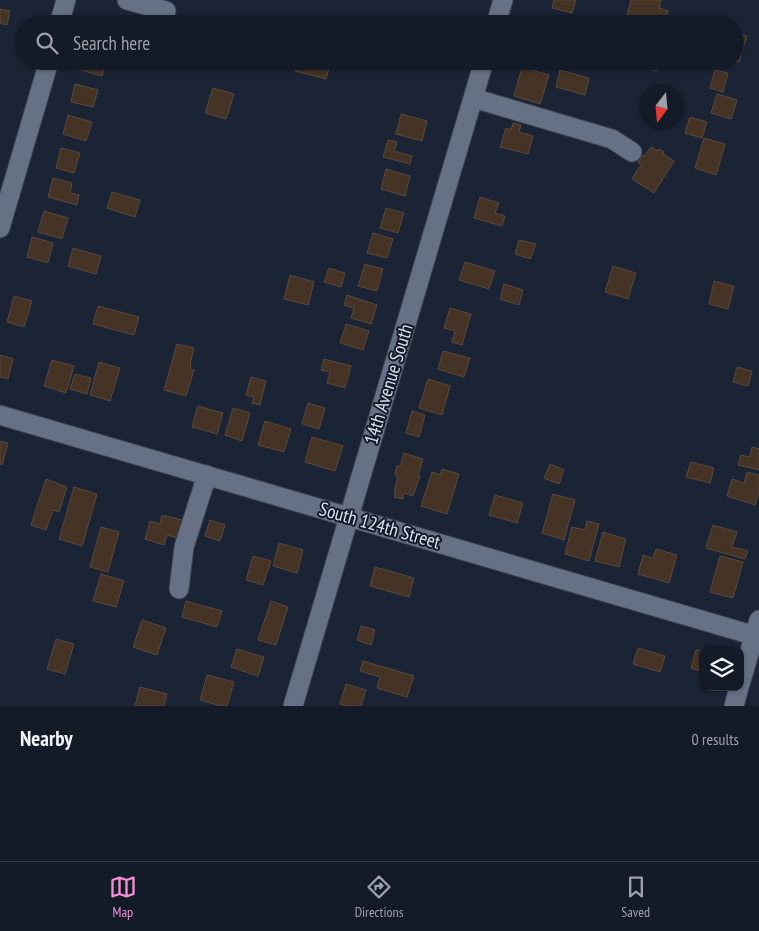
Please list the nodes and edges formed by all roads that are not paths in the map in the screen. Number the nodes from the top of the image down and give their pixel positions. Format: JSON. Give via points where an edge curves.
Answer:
{"nodes":[{"id":1,"x":66,"y":0,"type":"edge"},
{"id":2,"x":127,"y":0,"type":"edge"},
{"id":3,"x":503,"y":0,"type":"edge"},
{"id":4,"x":166,"y":11,"type":"dead end"},
{"id":5,"x":62,"y":15,"type":"edge"},
{"id":6,"x":499,"y":15,"type":"edge"},
{"id":7,"x":46,"y":70,"type":"edge"},
{"id":8,"x":481,"y":70,"type":"edge"},
{"id":9,"x":473,"y":98,"type":"junction"},
{"id":10,"x":632,"y":152,"type":"dead end"},
{"id":11,"x":0,"y":228,"type":"edge"},
{"id":12,"x":0,"y":415,"type":"edge"},
{"id":13,"x":207,"y":475,"type":"junction"},
{"id":14,"x":349,"y":516,"type":"junction"},
{"id":15,"x":179,"y":589,"type":"dead end"},
{"id":16,"x":757,"y":631,"type":"edge"},
{"id":17,"x":744,"y":672,"type":"edge"},
{"id":18,"x":738,"y":691,"type":"edge"},
{"id":19,"x":293,"y":706,"type":"edge"},
{"id":20,"x":734,"y":706,"type":"edge"}],
"edges":[{"from":1,"to":5,"type":"street"},
{"from":2,"to":4,"type":"street"},
{"from":3,"to":6,"type":"street"},
{"from":7,"to":11,"type":"street"},
{"from":8,"to":9,"type":"street","name":"14th Avenue South"},
{"from":9,"to":10,"type":"street","via":[[612,139]]},
{"from":9,"to":14,"type":"street","name":"14th Avenue South"},
{"from":12,"to":13,"type":"street","name":"South 124th Street"},
{"from":13,"to":14,"type":"street","name":"South 124th Street"},
{"from":13,"to":15,"type":"street","via":[[184,547]]},
{"from":14,"to":16,"type":"street","name":"South 124th Street"},
{"from":14,"to":19,"type":"street","name":"14th Avenue South"},
{"from":16,"to":17,"type":"street"},
{"from":18,"to":20,"type":"street"}]}
